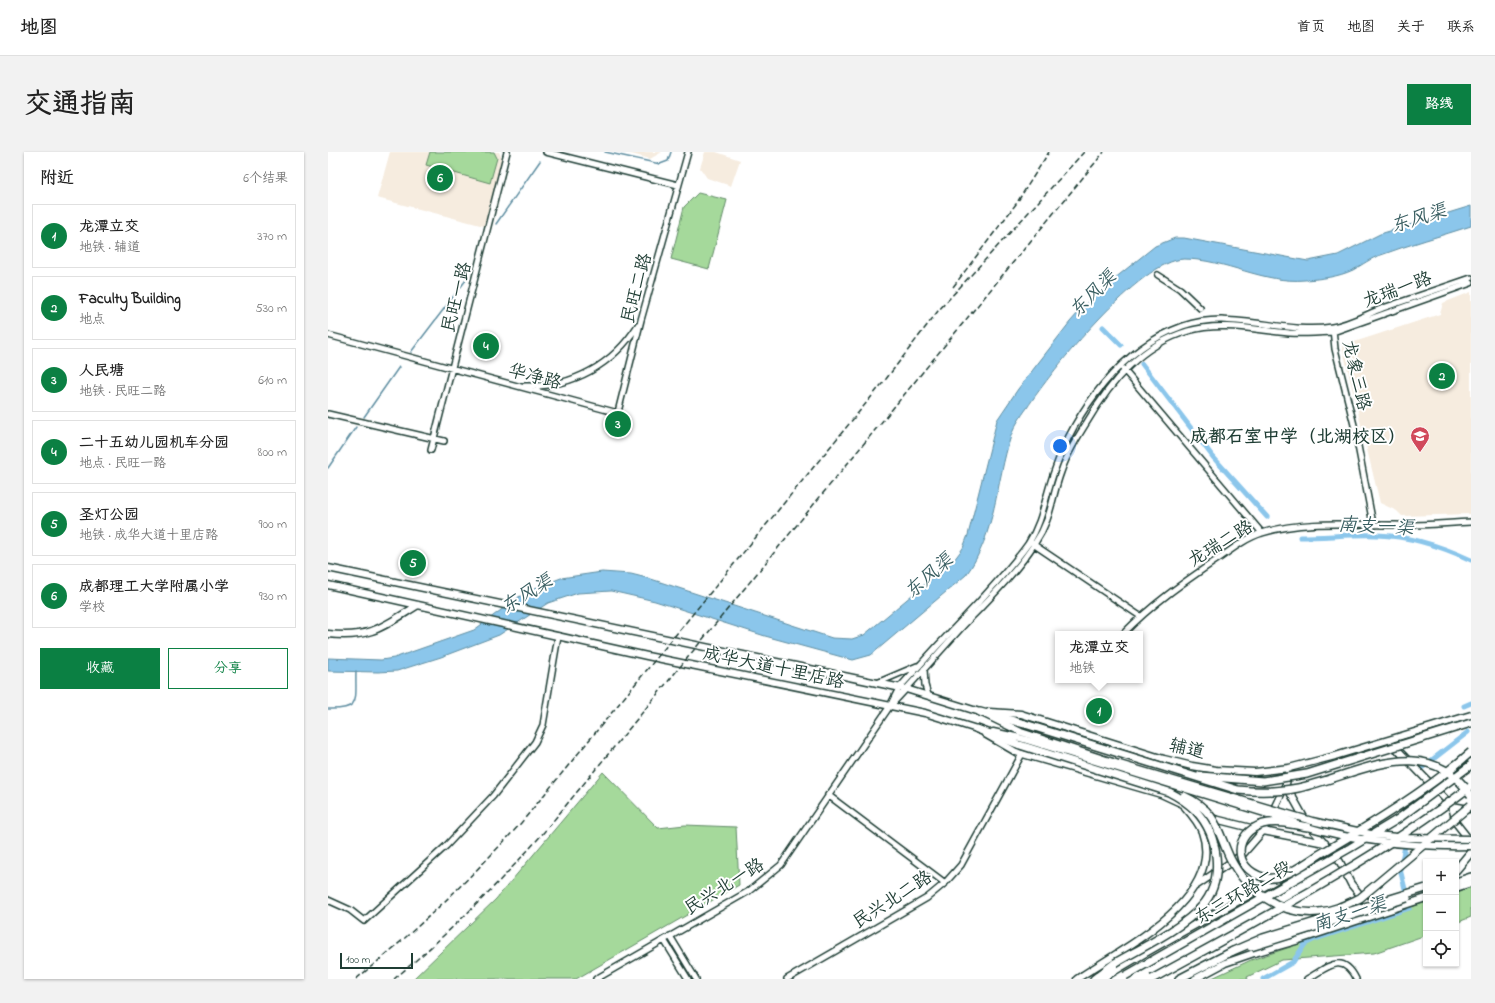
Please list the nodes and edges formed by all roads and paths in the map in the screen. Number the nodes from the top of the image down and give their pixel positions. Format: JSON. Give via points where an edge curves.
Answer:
{"nodes":[{"id":1,"x":507,"y":152,"type":"edge"},
{"id":2,"x":546,"y":152,"type":"edge"},
{"id":3,"x":688,"y":152,"type":"edge"},
{"id":4,"x":678,"y":185,"type":"junction"},
{"id":5,"x":1158,"y":274,"type":"dead end"},
{"id":6,"x":1471,"y":278,"type":"edge"},
{"id":7,"x":1471,"y":283,"type":"edge"},
{"id":8,"x":1200,"y":308,"type":"dead end"},
{"id":9,"x":641,"y":320,"type":"junction"},
{"id":10,"x":1333,"y":329,"type":"junction"},
{"id":11,"x":328,"y":335,"type":"edge"},
{"id":12,"x":1119,"y":365,"type":"junction"},
{"id":13,"x":452,"y":368,"type":"junction"},
{"id":14,"x":1124,"y":370,"type":"junction"},
{"id":15,"x":514,"y":385,"type":"junction"},
{"id":16,"x":618,"y":413,"type":"junction"},
{"id":17,"x":328,"y":414,"type":"edge"},
{"id":18,"x":613,"y":432,"type":"dead end"},
{"id":19,"x":434,"y":439,"type":"junction"},
{"id":20,"x":444,"y":441,"type":"dead end"},
{"id":21,"x":431,"y":450,"type":"dead end"},
{"id":22,"x":1471,"y":522,"type":"edge"},
{"id":23,"x":1373,"y":524,"type":"junction"},
{"id":24,"x":1262,"y":533,"type":"junction"},
{"id":25,"x":1032,"y":543,"type":"junction"},
{"id":26,"x":328,"y":568,"type":"edge"},
{"id":27,"x":328,"y":585,"type":"edge"},
{"id":28,"x":418,"y":605,"type":"junction"},
{"id":29,"x":1140,"y":616,"type":"junction"},
{"id":30,"x":1126,"y":631,"type":"edge"},
{"id":31,"x":328,"y":634,"type":"edge"},
{"id":32,"x":558,"y":636,"type":"junction"},
{"id":33,"x":922,"y":667,"type":"junction"},
{"id":34,"x":875,"y":683,"type":"junction"},
{"id":35,"x":899,"y":688,"type":"junction"},
{"id":36,"x":906,"y":690,"type":"junction"},
{"id":37,"x":928,"y":695,"type":"junction"},
{"id":38,"x":890,"y":706,"type":"junction"},
{"id":39,"x":980,"y":712,"type":"junction"},
{"id":40,"x":1471,"y":715,"type":"edge"},
{"id":41,"x":1471,"y":723,"type":"edge"},
{"id":42,"x":977,"y":729,"type":"junction"},
{"id":43,"x":1020,"y":738,"type":"junction"},
{"id":44,"x":1389,"y":741,"type":"junction"},
{"id":45,"x":1471,"y":752,"type":"edge"},
{"id":46,"x":1022,"y":754,"type":"junction"},
{"id":47,"x":1457,"y":764,"type":"junction"},
{"id":48,"x":1471,"y":764,"type":"edge"},
{"id":49,"x":1289,"y":768,"type":"junction"},
{"id":50,"x":1185,"y":775,"type":"junction"},
{"id":51,"x":1286,"y":784,"type":"junction"},
{"id":52,"x":1471,"y":787,"type":"edge"},
{"id":53,"x":1169,"y":792,"type":"junction"},
{"id":54,"x":828,"y":795,"type":"junction"},
{"id":55,"x":1471,"y":795,"type":"edge"},
{"id":56,"x":1471,"y":805,"type":"edge"},
{"id":57,"x":1185,"y":806,"type":"junction"},
{"id":58,"x":1452,"y":806,"type":"junction"},
{"id":59,"x":1471,"y":809,"type":"edge"},
{"id":60,"x":1308,"y":827,"type":"junction"},
{"id":61,"x":1264,"y":831,"type":"junction"},
{"id":62,"x":1471,"y":840,"type":"edge"},
{"id":63,"x":1325,"y":844,"type":"junction"},
{"id":64,"x":1471,"y":846,"type":"edge"},
{"id":65,"x":1471,"y":852,"type":"edge"},
{"id":66,"x":1471,"y":856,"type":"edge"},
{"id":67,"x":1459,"y":866,"type":"edge"},
{"id":68,"x":1459,"y":870,"type":"edge"},
{"id":69,"x":1284,"y":875,"type":"junction"},
{"id":70,"x":1471,"y":877,"type":"edge"},
{"id":71,"x":1459,"y":881,"type":"edge"},
{"id":72,"x":944,"y":883,"type":"junction"},
{"id":73,"x":1471,"y":883,"type":"edge"},
{"id":74,"x":1459,"y":887,"type":"edge"},
{"id":75,"x":1192,"y":888,"type":"junction"},
{"id":76,"x":1423,"y":889,"type":"edge"},
{"id":77,"x":1423,"y":893,"type":"edge"},
{"id":78,"x":1423,"y":899,"type":"edge"},
{"id":79,"x":328,"y":900,"type":"edge"},
{"id":80,"x":1376,"y":914,"type":"junction"},
{"id":81,"x":670,"y":936,"type":"junction"},
{"id":82,"x":664,"y":940,"type":"junction"},
{"id":83,"x":1233,"y":951,"type":"junction"},
{"id":84,"x":1118,"y":965,"type":"junction"},
{"id":85,"x":1122,"y":978,"type":"edge"},
{"id":86,"x":596,"y":979,"type":"edge"},
{"id":87,"x":688,"y":979,"type":"edge"},
{"id":88,"x":696,"y":979,"type":"edge"},
{"id":89,"x":788,"y":979,"type":"edge"},
{"id":90,"x":1076,"y":979,"type":"edge"},
{"id":91,"x":1094,"y":979,"type":"edge"},
{"id":92,"x":1101,"y":979,"type":"edge"},
{"id":93,"x":1152,"y":979,"type":"edge"},
{"id":94,"x":1179,"y":979,"type":"edge"},
{"id":95,"x":1195,"y":979,"type":"edge"},
{"id":96,"x":1307,"y":979,"type":"edge"},
{"id":97,"x":1356,"y":979,"type":"edge"}],
"edges":[{"from":1,"to":13,"type":"street","name":"民旺一路"},
{"from":2,"to":4,"type":"street"},
{"from":3,"to":4,"type":"street","name":"民旺二路"},
{"from":4,"to":9,"type":"street","name":"民旺二路"},
{"from":5,"to":8,"type":"street","via":[[1180,289]]},
{"from":6,"to":10,"type":"street","name":"龙瑞一路"},
{"from":7,"to":10,"type":"street","name":"龙瑞一路"},
{"from":9,"to":15,"type":"street","via":[[615,353],[600,366],[585,374],[557,384]]},
{"from":9,"to":16,"type":"street","name":"民旺二路"},
{"from":10,"to":12,"type":"street","via":[[1226,320],[1204,321],[1179,328],[1147,342]]},
{"from":10,"to":14,"type":"street","via":[[1314,334],[1226,326],[1189,330],[1149,349]]},
{"from":10,"to":23,"type":"street","name":"龙象三路","via":[[1335,349],[1354,425]]},
{"from":11,"to":13,"type":"street","name":"华净路"},
{"from":12,"to":14,"type":"street"},
{"from":12,"to":25,"type":"street","via":[[1096,395],[1065,445],[1053,473]]},
{"from":13,"to":15,"type":"street","name":"华净路"},
{"from":13,"to":19,"type":"street","name":"民旺一路"},
{"from":14,"to":24,"type":"street"},
{"from":14,"to":25,"type":"street","via":[[1096,406],[1071,449],[1060,474],[1046,526]]},
{"from":15,"to":16,"type":"street","name":"华净路"},
{"from":16,"to":18,"type":"street","name":"民旺二路"},
{"from":17,"to":19,"type":"street"},
{"from":19,"to":20,"type":"street"},
{"from":19,"to":21,"type":"street","name":"民旺一路"},
{"from":22,"to":23,"type":"street","name":"龙瑞二路"},
{"from":23,"to":24,"type":"street","name":"龙瑞二路","via":[[1285,528]]},
{"from":24,"to":29,"type":"street","name":"龙瑞二路","via":[[1242,542],[1189,578]]},
{"from":25,"to":29,"type":"street"},
{"from":25,"to":33,"type":"street"},
{"from":26,"to":34,"type":"main road","name":"成华大道十里店路"},
{"from":27,"to":28,"type":"main road"},
{"from":28,"to":31,"type":"main road","via":[[371,633],[351,636]]},
{"from":28,"to":32,"type":"main road","name":"成华大道十里店路"},
{"from":29,"to":30,"type":"street","name":"龙瑞二路"},
{"from":32,"to":38,"type":"main road","name":"成华大道十里店路"},
{"from":32,"to":79,"type":"street","via":[[543,725],[535,742],[493,796],[446,846],[364,921],[350,910]]},
{"from":33,"to":34,"type":"street"},
{"from":33,"to":35,"type":"street"},
{"from":33,"to":36,"type":"street"},
{"from":33,"to":37,"type":"street"},
{"from":34,"to":35,"type":"main road","name":"成华大道十里店路"},
{"from":35,"to":36,"type":"main road","name":"成华大道十里店路"},
{"from":35,"to":38,"type":"street"},
{"from":36,"to":37,"type":"main road","name":"成华大道十里店路"},
{"from":36,"to":38,"type":"street"},
{"from":37,"to":39,"type":"main road","name":"成华大道十里店路"},
{"from":38,"to":42,"type":"main road","name":"成华大道十里店路","via":[[925,713]]},
{"from":38,"to":54,"type":"street","name":"民兴北一路"},
{"from":39,"to":43,"type":"main road","name":"成华大道十里店路"},
{"from":39,"to":49,"type":"main road","name":"辅道","via":[[1021,714],[1192,766],[1235,772]]},
{"from":39,"to":50,"type":"highway","bridge":true},
{"from":40,"to":44,"type":"main road","name":"辅道"},
{"from":41,"to":50,"type":"highway","bridge":true,"via":[[1307,774],[1281,779],[1247,780]]},
{"from":42,"to":43,"type":"highway"},
{"from":42,"to":46,"type":"main road","name":"成华大道十里店路"},
{"from":43,"to":53,"type":"highway","bridge":true},
{"from":43,"to":60,"type":"main road","bridge":true},
{"from":43,"to":62,"type":"main road","bridge":true,"via":[[1119,764],[1312,821],[1382,835]]},
{"from":44,"to":49,"type":"main road","name":"辅道"},
{"from":44,"to":58,"type":"main road"},
{"from":45,"to":47,"type":"highway","bridge":true},
{"from":46,"to":57,"type":"main road","name":"成华大道十里店路","via":[[1161,794]]},
{"from":46,"to":72,"type":"street","name":"民兴北二路","via":[[961,865]]},
{"from":47,"to":48,"type":"highway"},
{"from":47,"to":69,"type":"highway","bridge":true,"via":[[1344,841]]},
{"from":48,"to":85,"type":"highway","name":"东三环路二段","bridge":true,"via":[[1450,782],[1380,830]]},
{"from":49,"to":51,"type":"main road"},
{"from":50,"to":55,"type":"highway","bridge":true,"via":[[1238,790],[1276,791],[1298,788],[1384,763],[1423,761],[1454,774]]},
{"from":51,"to":61,"type":"main road"},
{"from":51,"to":63,"type":"main road","via":[[1304,819]]},
{"from":52,"to":93,"type":"highway","name":"东三环路二段","bridge":true,"via":[[1389,845]]},
{"from":53,"to":56,"type":"highway","bridge":true,"via":[[1186,797],[1209,814],[1218,825],[1230,858],[1250,888],[1275,904],[1296,910],[1319,912],[1344,906],[1360,898]]},
{"from":53,"to":84,"type":"highway","bridge":true,"via":[[1197,812],[1212,836],[1217,869],[1214,883],[1203,906],[1194,914]]},
{"from":54,"to":72,"type":"street"},
{"from":54,"to":81,"type":"street","name":"民兴北一路","via":[[781,865],[749,890]]},
{"from":57,"to":61,"type":"main road","name":"成华大道十里店路","via":[[1215,819]]},
{"from":57,"to":75,"type":"main road","via":[[1197,822],[1205,840],[1202,871]]},
{"from":58,"to":59,"type":"main road"},
{"from":58,"to":62,"type":"main road","via":[[1456,823]]},
{"from":60,"to":64,"type":"main road","bridge":true,"via":[[1387,842]]},
{"from":60,"to":69,"type":"highway","bridge":true,"via":[[1270,823],[1255,827],[1244,838],[1241,846],[1243,865],[1252,873],[1264,878]]},
{"from":61,"to":63,"type":"main road","name":"成华大道十里店路"},
{"from":61,"to":75,"type":"main road","via":[[1243,854]]},
{"from":63,"to":80,"type":"main road","via":[[1340,862],[1351,884]]},
{"from":65,"to":67,"type":"highway"},
{"from":66,"to":68,"type":"main road"},
{"from":69,"to":84,"type":"highway","bridge":true},
{"from":70,"to":71,"type":"highway"},
{"from":72,"to":89,"type":"street","name":"民兴北二路","via":[[927,898]]},
{"from":73,"to":74,"type":"main road"},
{"from":75,"to":90,"type":"main road","via":[[1169,916],[1150,933]]},
{"from":76,"to":83,"type":"highway","bridge":true,"via":[[1263,938]]},
{"from":77,"to":83,"type":"highway","bridge":true,"via":[[1264,944]]},
{"from":78,"to":80,"type":"main road"},
{"from":80,"to":95,"type":"main road","via":[[1244,956]]},
{"from":81,"to":82,"type":"street","name":"民兴北一路"},
{"from":81,"to":88,"type":"street"},
{"from":82,"to":86,"type":"street","name":"民兴北一路"},
{"from":82,"to":87,"type":"street"},
{"from":83,"to":94,"type":"highway"},
{"from":84,"to":91,"type":"highway"},
{"from":84,"to":92,"type":"highway"},
{"from":96,"to":97,"type":"street","via":[[1333,964],[1341,963],[1350,968]]}]}
